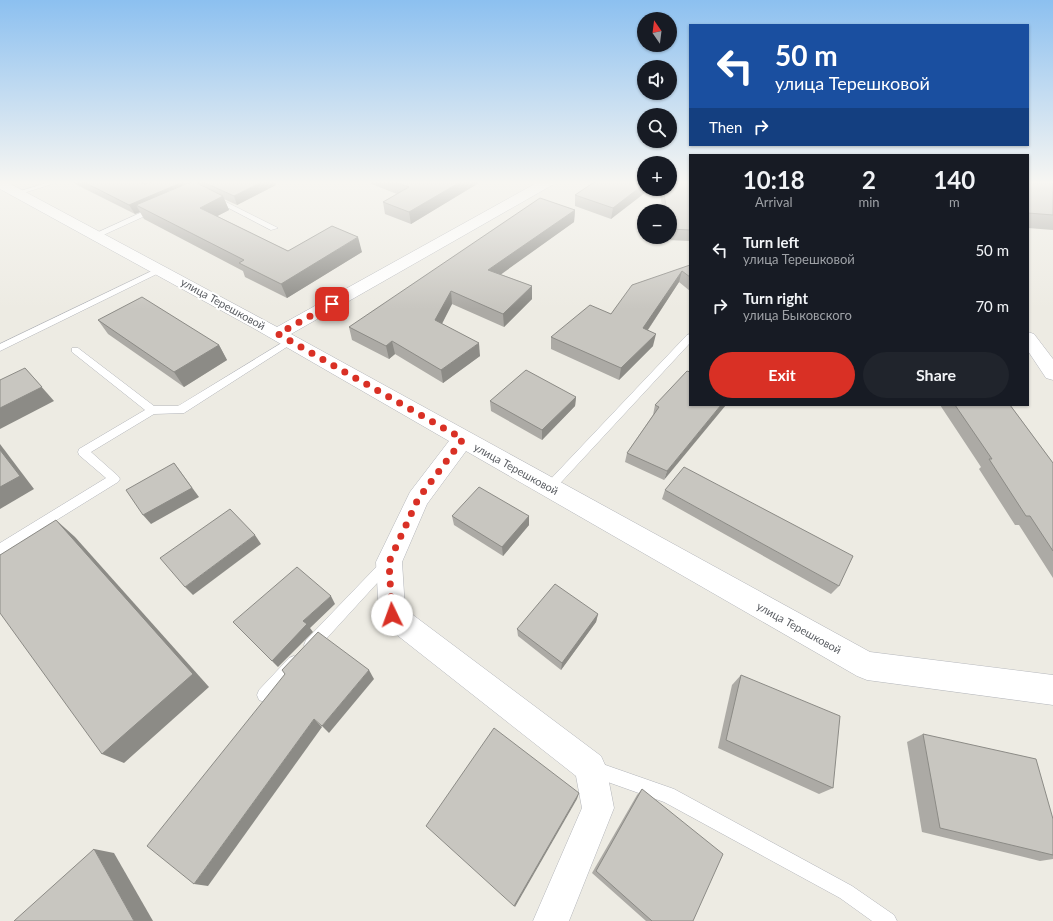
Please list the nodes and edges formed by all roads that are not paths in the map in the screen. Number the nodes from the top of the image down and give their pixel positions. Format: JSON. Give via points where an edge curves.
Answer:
{"nodes":[{"id":1,"x":75,"y":224,"type":"edge"},
{"id":2,"x":121,"y":224,"type":"edge"},
{"id":3,"x":266,"y":224,"type":"edge"},
{"id":4,"x":475,"y":224,"type":"edge"},
{"id":5,"x":274,"y":228,"type":"dead end"},
{"id":6,"x":96,"y":235,"type":"junction"},
{"id":7,"x":161,"y":270,"type":"junction"},
{"id":8,"x":284,"y":338,"type":"junction"},
{"id":9,"x":689,"y":338,"type":"edge"},
{"id":10,"x":1029,"y":339,"type":"edge"},
{"id":11,"x":0,"y":348,"type":"edge"},
{"id":12,"x":75,"y":350,"type":"dead end"},
{"id":13,"x":1053,"y":373,"type":"edge"},
{"id":14,"x":152,"y":410,"type":"junction"},
{"id":15,"x":463,"y":439,"type":"junction"},
{"id":16,"x":549,"y":488,"type":"junction"},
{"id":17,"x":0,"y":550,"type":"edge"},
{"id":18,"x":389,"y":562,"type":"junction"},
{"id":19,"x":1053,"y":690,"type":"edge"},
{"id":20,"x":264,"y":696,"type":"dead end"},
{"id":21,"x":590,"y":767,"type":"junction"},
{"id":22,"x":551,"y":921,"type":"edge"},
{"id":23,"x":888,"y":921,"type":"edge"}],
"edges":[{"from":1,"to":6,"type":"street","name":"улица Терешковой"},
{"from":2,"to":6,"type":"lane"},
{"from":3,"to":5,"type":"lane"},
{"from":4,"to":8,"type":"street"},
{"from":6,"to":7,"type":"street","name":"улица Терешковой"},
{"from":7,"to":8,"type":"street","name":"улица Терешковой"},
{"from":7,"to":11,"type":"lane"},
{"from":8,"to":14,"type":"lane","via":[[180,410]]},
{"from":8,"to":15,"type":"street","name":"улица Терешковой"},
{"from":9,"to":16,"type":"lane"},
{"from":10,"to":13,"type":"street"},
{"from":12,"to":14,"type":"lane"},
{"from":14,"to":17,"type":"lane","via":[[83,452],[114,478]]},
{"from":15,"to":16,"type":"street","name":"улица Терешковой"},
{"from":15,"to":18,"type":"street","via":[[418,499]]},
{"from":16,"to":19,"type":"street","name":"улица Терешковой","via":[[866,666]]},
{"from":18,"to":20,"type":"lane"},
{"from":18,"to":21,"type":"street","via":[[392,615]]},
{"from":21,"to":22,"type":"street","via":[[598,808]]},
{"from":21,"to":23,"type":"lane","via":[[668,794],[846,892]]}]}
